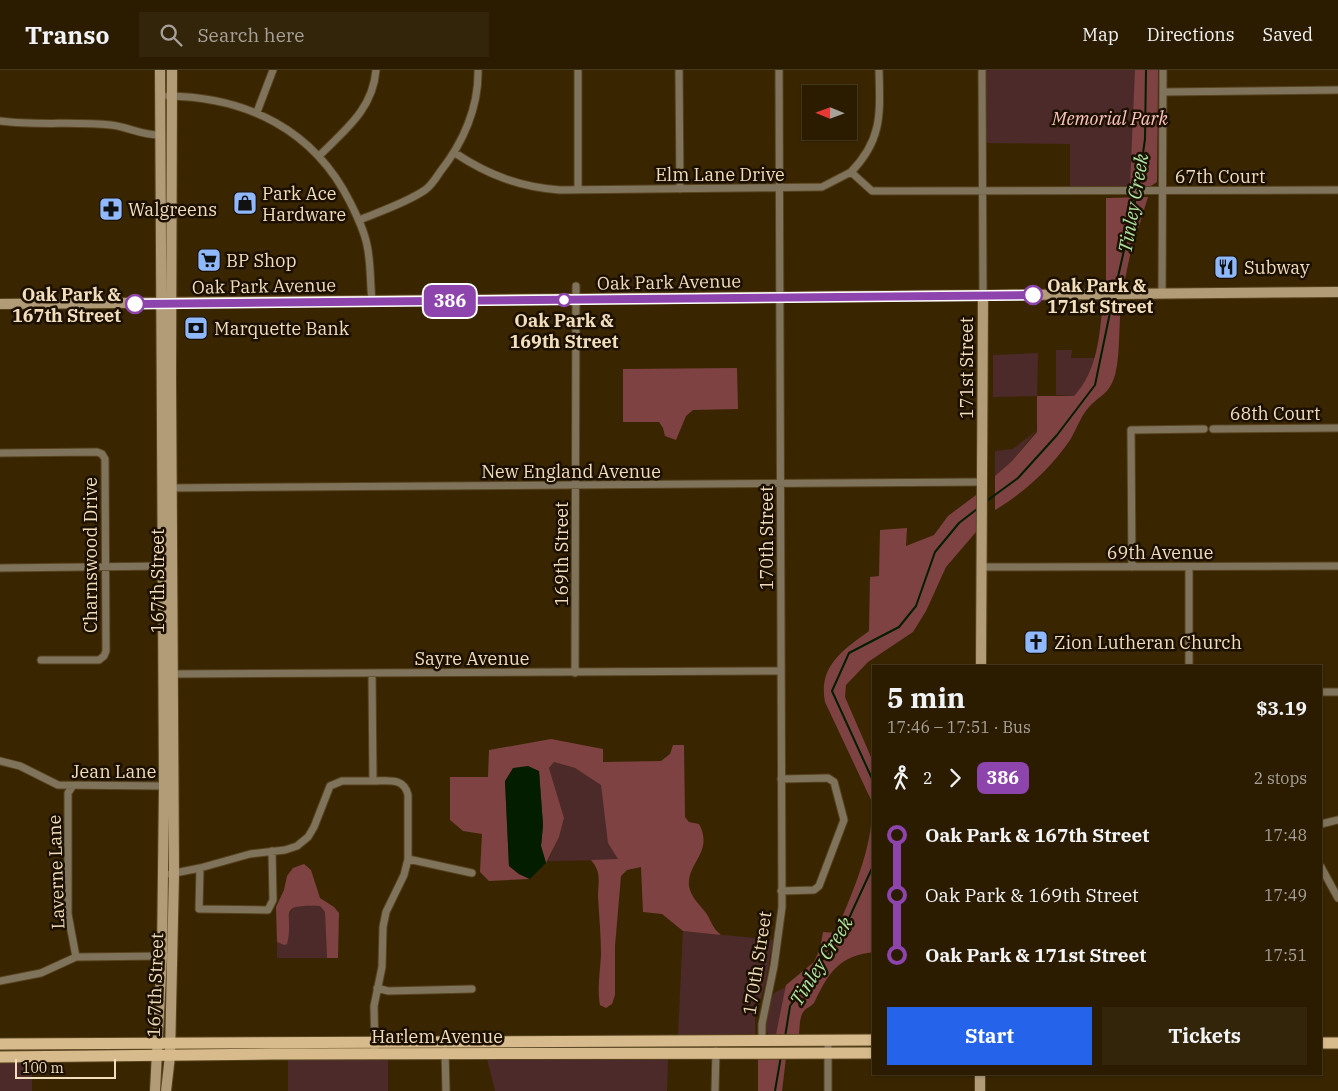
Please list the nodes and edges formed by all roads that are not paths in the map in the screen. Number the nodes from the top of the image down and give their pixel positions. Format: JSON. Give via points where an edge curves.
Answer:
{"nodes":[{"id":1,"x":160,"y":70,"type":"edge"},
{"id":2,"x":172,"y":70,"type":"edge"},
{"id":3,"x":272,"y":70,"type":"edge"},
{"id":4,"x":376,"y":70,"type":"edge"},
{"id":5,"x":478,"y":70,"type":"edge"},
{"id":6,"x":578,"y":70,"type":"edge"},
{"id":7,"x":679,"y":70,"type":"edge"},
{"id":8,"x":779,"y":70,"type":"edge"},
{"id":9,"x":879,"y":70,"type":"edge"},
{"id":10,"x":982,"y":70,"type":"edge"},
{"id":11,"x":1163,"y":70,"type":"edge"},
{"id":12,"x":1338,"y":90,"type":"edge"},
{"id":13,"x":1163,"y":92,"type":"junction"},
{"id":14,"x":160,"y":96,"type":"junction"},
{"id":15,"x":172,"y":96,"type":"junction"},
{"id":16,"x":257,"y":112,"type":"junction"},
{"id":17,"x":0,"y":121,"type":"edge"},
{"id":18,"x":160,"y":135,"type":"junction"},
{"id":19,"x":455,"y":153,"type":"junction"},
{"id":20,"x":319,"y":156,"type":"junction"},
{"id":21,"x":851,"y":172,"type":"junction"},
{"id":22,"x":680,"y":189,"type":"junction"},
{"id":23,"x":779,"y":189,"type":"junction"},
{"id":24,"x":578,"y":190,"type":"junction"},
{"id":25,"x":1338,"y":190,"type":"edge"},
{"id":26,"x":982,"y":191,"type":"junction"},
{"id":27,"x":1163,"y":191,"type":"junction"},
{"id":28,"x":359,"y":220,"type":"junction"},
{"id":29,"x":576,"y":286,"type":"dead end"},
{"id":30,"x":1338,"y":292,"type":"edge"},
{"id":31,"x":1162,"y":294,"type":"junction"},
{"id":32,"x":983,"y":295,"type":"junction"},
{"id":33,"x":781,"y":297,"type":"junction"},
{"id":34,"x":576,"y":299,"type":"junction"},
{"id":35,"x":372,"y":301,"type":"junction"},
{"id":36,"x":165,"y":303,"type":"junction"},
{"id":37,"x":0,"y":304,"type":"edge"},
{"id":38,"x":1338,"y":428,"type":"edge"},
{"id":39,"x":1204,"y":429,"type":"dead end"},
{"id":40,"x":1212,"y":429,"type":"dead end"},
{"id":41,"x":0,"y":453,"type":"edge"},
{"id":42,"x":982,"y":482,"type":"junction"},
{"id":43,"x":781,"y":484,"type":"junction"},
{"id":44,"x":576,"y":486,"type":"junction"},
{"id":45,"x":172,"y":488,"type":"junction"},
{"id":46,"x":161,"y":489,"type":"junction"},
{"id":47,"x":105,"y":566,"type":"junction"},
{"id":48,"x":161,"y":566,"type":"junction"},
{"id":49,"x":173,"y":566,"type":"junction"},
{"id":50,"x":1338,"y":566,"type":"edge"},
{"id":51,"x":982,"y":567,"type":"junction"},
{"id":52,"x":1132,"y":567,"type":"junction"},
{"id":53,"x":1189,"y":567,"type":"junction"},
{"id":54,"x":0,"y":568,"type":"edge"},
{"id":55,"x":41,"y":660,"type":"dead end"},
{"id":56,"x":981,"y":665,"type":"edge"},
{"id":57,"x":1189,"y":665,"type":"edge"},
{"id":58,"x":781,"y":671,"type":"junction"},
{"id":59,"x":575,"y":673,"type":"junction"},
{"id":60,"x":168,"y":674,"type":"junction"},
{"id":61,"x":372,"y":674,"type":"junction"},
{"id":62,"x":1322,"y":692,"type":"edge"},
{"id":63,"x":1338,"y":692,"type":"edge"},
{"id":64,"x":0,"y":761,"type":"edge"},
{"id":65,"x":781,"y":779,"type":"junction"},
{"id":66,"x":373,"y":781,"type":"junction"},
{"id":67,"x":169,"y":786,"type":"junction"},
{"id":68,"x":72,"y":787,"type":"junction"},
{"id":69,"x":1338,"y":820,"type":"edge"},
{"id":70,"x":1322,"y":824,"type":"edge"},
{"id":71,"x":272,"y":851,"type":"junction"},
{"id":72,"x":408,"y":859,"type":"junction"},
{"id":73,"x":200,"y":868,"type":"junction"},
{"id":74,"x":1322,"y":869,"type":"edge"},
{"id":75,"x":174,"y":873,"type":"junction"},
{"id":76,"x":472,"y":873,"type":"dead end"},
{"id":77,"x":162,"y":876,"type":"junction"},
{"id":78,"x":781,"y":891,"type":"junction"},
{"id":79,"x":1338,"y":898,"type":"edge"},
{"id":80,"x":167,"y":956,"type":"junction"},
{"id":81,"x":76,"y":957,"type":"junction"},
{"id":82,"x":0,"y":981,"type":"edge"},
{"id":83,"x":378,"y":988,"type":"junction"},
{"id":84,"x":472,"y":988,"type":"dead end"},
{"id":85,"x":716,"y":1040,"type":"junction"},
{"id":86,"x":762,"y":1040,"type":"junction"},
{"id":87,"x":828,"y":1040,"type":"junction"},
{"id":88,"x":872,"y":1040,"type":"edge"},
{"id":89,"x":374,"y":1041,"type":"junction"},
{"id":90,"x":445,"y":1041,"type":"junction"},
{"id":91,"x":158,"y":1043,"type":"junction"},
{"id":92,"x":170,"y":1043,"type":"junction"},
{"id":93,"x":1322,"y":1043,"type":"edge"},
{"id":94,"x":1338,"y":1043,"type":"edge"},
{"id":95,"x":0,"y":1044,"type":"edge"},
{"id":96,"x":828,"y":1053,"type":"junction"},
{"id":97,"x":872,"y":1053,"type":"edge"},
{"id":98,"x":374,"y":1054,"type":"junction"},
{"id":99,"x":445,"y":1054,"type":"junction"},
{"id":100,"x":716,"y":1054,"type":"junction"},
{"id":101,"x":157,"y":1056,"type":"junction"},
{"id":102,"x":170,"y":1056,"type":"junction"},
{"id":103,"x":0,"y":1057,"type":"edge"},
{"id":104,"x":980,"y":1075,"type":"edge"},
{"id":105,"x":155,"y":1091,"type":"edge"},
{"id":106,"x":166,"y":1091,"type":"edge"},
{"id":107,"x":446,"y":1091,"type":"edge"},
{"id":108,"x":715,"y":1091,"type":"edge"},
{"id":109,"x":828,"y":1091,"type":"edge"},
{"id":110,"x":980,"y":1091,"type":"edge"}],
"edges":[{"from":1,"to":14,"type":"main road","name":"167th Street"},
{"from":2,"to":15,"type":"main road","name":"167th Street"},
{"from":3,"to":16,"type":"street"},
{"from":4,"to":20,"type":"street","via":[[373,88],[363,111]]},
{"from":5,"to":19,"type":"street","via":[[472,113]]},
{"from":6,"to":24,"type":"street"},
{"from":7,"to":22,"type":"street"},
{"from":8,"to":23,"type":"street","name":"170th Street"},
{"from":9,"to":21,"type":"street","via":[[880,115],[876,134],[868,151]]},
{"from":10,"to":26,"type":"street","name":"171st Street"},
{"from":11,"to":13,"type":"street"},
{"from":12,"to":13,"type":"street"},
{"from":13,"to":27,"type":"street"},
{"from":14,"to":15,"type":"street"},
{"from":14,"to":18,"type":"main road","name":"167th Street"},
{"from":15,"to":16,"type":"street","via":[[216,100]]},
{"from":15,"to":36,"type":"main road","name":"167th Street"},
{"from":16,"to":20,"type":"street","via":[[291,133]]},
{"from":17,"to":18,"type":"street","via":[[28,125],[111,125],[142,134]]},
{"from":18,"to":36,"type":"main road","name":"167th Street"},
{"from":19,"to":24,"type":"street","name":"Elm Lane Drive","via":[[490,174],[518,184],[550,190]]},
{"from":19,"to":28,"type":"street","via":[[426,189]]},
{"from":20,"to":28,"type":"street","via":[[342,187]]},
{"from":21,"to":23,"type":"street","name":"Elm Lane Drive","via":[[822,187]]},
{"from":21,"to":26,"type":"street","via":[[872,191]]},
{"from":22,"to":23,"type":"street","name":"Elm Lane Drive"},
{"from":22,"to":24,"type":"street","name":"Elm Lane Drive"},
{"from":23,"to":33,"type":"street","name":"170th Street"},
{"from":25,"to":27,"type":"street","name":"67th Court"},
{"from":26,"to":27,"type":"street","name":"67th Court"},
{"from":26,"to":32,"type":"street","name":"171st Street"},
{"from":27,"to":31,"type":"street"},
{"from":28,"to":35,"type":"street","via":[[367,245]]},
{"from":29,"to":34,"type":"street","name":"169th Street"},
{"from":30,"to":31,"type":"main road","name":"Oak Park Avenue"},
{"from":31,"to":32,"type":"main road","name":"Oak Park Avenue"},
{"from":32,"to":33,"type":"main road","name":"Oak Park Avenue"},
{"from":32,"to":42,"type":"main road","name":"171st Street"},
{"from":33,"to":34,"type":"main road","name":"Oak Park Avenue"},
{"from":33,"to":43,"type":"street","name":"170th Street"},
{"from":34,"to":35,"type":"main road","name":"Oak Park Avenue"},
{"from":34,"to":44,"type":"street","name":"169th Street"},
{"from":35,"to":36,"type":"main road","name":"Oak Park Avenue"},
{"from":36,"to":37,"type":"main road","name":"Oak Park Avenue"},
{"from":36,"to":45,"type":"main road","name":"167th Street"},
{"from":36,"to":46,"type":"main road","name":"167th Street"},
{"from":38,"to":40,"type":"street","name":"68th Court"},
{"from":39,"to":52,"type":"street","via":[[1131,430]]},
{"from":41,"to":47,"type":"street","name":"Charnswood Drive","via":[[102,454],[105,459]]},
{"from":42,"to":43,"type":"street","name":"New England Avenue"},
{"from":42,"to":51,"type":"main road","name":"171st Street"},
{"from":43,"to":44,"type":"street","name":"New England Avenue"},
{"from":43,"to":58,"type":"street","name":"170th Street"},
{"from":44,"to":45,"type":"street","name":"New England Avenue"},
{"from":44,"to":59,"type":"street","name":"169th Street"},
{"from":45,"to":46,"type":"street","name":"New England Avenue"},
{"from":45,"to":49,"type":"main road","name":"167th Street"},
{"from":46,"to":48,"type":"main road","name":"167th Street"},
{"from":47,"to":48,"type":"street"},
{"from":47,"to":54,"type":"street"},
{"from":47,"to":55,"type":"street","name":"Charnswood Drive","via":[[104,656],[99,660]]},
{"from":48,"to":49,"type":"street"},
{"from":48,"to":60,"type":"main road","name":"167th Street"},
{"from":49,"to":60,"type":"main road","name":"167th Street"},
{"from":50,"to":53,"type":"street","name":"69th Avenue"},
{"from":51,"to":52,"type":"street","name":"69th Avenue"},
{"from":51,"to":56,"type":"main road","name":"171st Street"},
{"from":52,"to":53,"type":"street","name":"69th Avenue"},
{"from":53,"to":57,"type":"street"},
{"from":58,"to":59,"type":"street","name":"Sayre Avenue"},
{"from":58,"to":65,"type":"street","name":"170th Street"},
{"from":59,"to":61,"type":"street","name":"Sayre Avenue"},
{"from":60,"to":61,"type":"street","name":"Sayre Avenue"},
{"from":60,"to":67,"type":"main road","name":"167th Street"},
{"from":61,"to":66,"type":"street"},
{"from":62,"to":63,"type":"street"},
{"from":64,"to":68,"type":"street","name":"Jean Lane","via":[[20,766],[58,786]]},
{"from":65,"to":78,"type":"street","name":"170th Street"},
{"from":65,"to":78,"type":"street","name":"170th Street","via":[[828,778],[834,782],[844,820],[819,886],[814,890]]},
{"from":66,"to":71,"type":"street","via":[[342,781],[330,786],[308,837],[292,848]]},
{"from":66,"to":72,"type":"street","via":[[400,782],[407,789]]},
{"from":67,"to":68,"type":"street","name":"Jean Lane"},
{"from":67,"to":75,"type":"main road","name":"167th Street"},
{"from":67,"to":77,"type":"main road","name":"167th Street"},
{"from":68,"to":81,"type":"street","name":"Laverne Lane","via":[[68,793],[68,914]]},
{"from":69,"to":70,"type":"street"},
{"from":71,"to":73,"type":"street"},
{"from":71,"to":73,"type":"street","via":[[274,900],[268,910],[200,909]]},
{"from":72,"to":76,"type":"street"},
{"from":72,"to":83,"type":"street","via":[[386,912]]},
{"from":73,"to":75,"type":"street"},
{"from":74,"to":79,"type":"street"},
{"from":75,"to":77,"type":"street"},
{"from":75,"to":80,"type":"main road","name":"167th Street"},
{"from":77,"to":80,"type":"main road","name":"167th Street"},
{"from":78,"to":86,"type":"street","name":"170th Street","via":[[779,936],[764,1012]]},
{"from":80,"to":81,"type":"street"},
{"from":80,"to":91,"type":"main road","name":"167th Street"},
{"from":80,"to":92,"type":"main road","name":"167th Street"},
{"from":81,"to":82,"type":"street","via":[[41,973]]},
{"from":83,"to":84,"type":"street","via":[[388,991]]},
{"from":83,"to":89,"type":"street","via":[[374,1006]]},
{"from":85,"to":86,"type":"main road","name":"Harlem Avenue"},
{"from":85,"to":90,"type":"main road","name":"Harlem Avenue"},
{"from":85,"to":100,"type":"street"},
{"from":86,"to":87,"type":"main road","name":"Harlem Avenue"},
{"from":87,"to":88,"type":"main road","name":"Harlem Avenue"},
{"from":87,"to":96,"type":"street"},
{"from":89,"to":90,"type":"main road","name":"Harlem Avenue"},
{"from":89,"to":92,"type":"main road","name":"Harlem Avenue"},
{"from":89,"to":98,"type":"street"},
{"from":90,"to":99,"type":"street"},
{"from":91,"to":92,"type":"main road","name":"Harlem Avenue"},
{"from":91,"to":95,"type":"main road","name":"Harlem Avenue"},
{"from":91,"to":101,"type":"main road","name":"167th Street"},
{"from":92,"to":102,"type":"main road","name":"167th Street"},
{"from":93,"to":94,"type":"main road"},
{"from":96,"to":97,"type":"main road","name":"Harlem Avenue"},
{"from":96,"to":100,"type":"main road","name":"Harlem Avenue"},
{"from":96,"to":109,"type":"street"},
{"from":98,"to":99,"type":"main road","name":"Harlem Avenue"},
{"from":98,"to":102,"type":"main road","name":"Harlem Avenue"},
{"from":99,"to":100,"type":"main road","name":"Harlem Avenue"},
{"from":99,"to":107,"type":"street"},
{"from":100,"to":108,"type":"street"},
{"from":101,"to":102,"type":"main road","name":"Harlem Avenue"},
{"from":101,"to":103,"type":"main road","name":"Harlem Avenue"},
{"from":101,"to":105,"type":"main road","name":"167th Street"},
{"from":102,"to":106,"type":"main road","name":"167th Street"},
{"from":104,"to":110,"type":"main road"}]}
